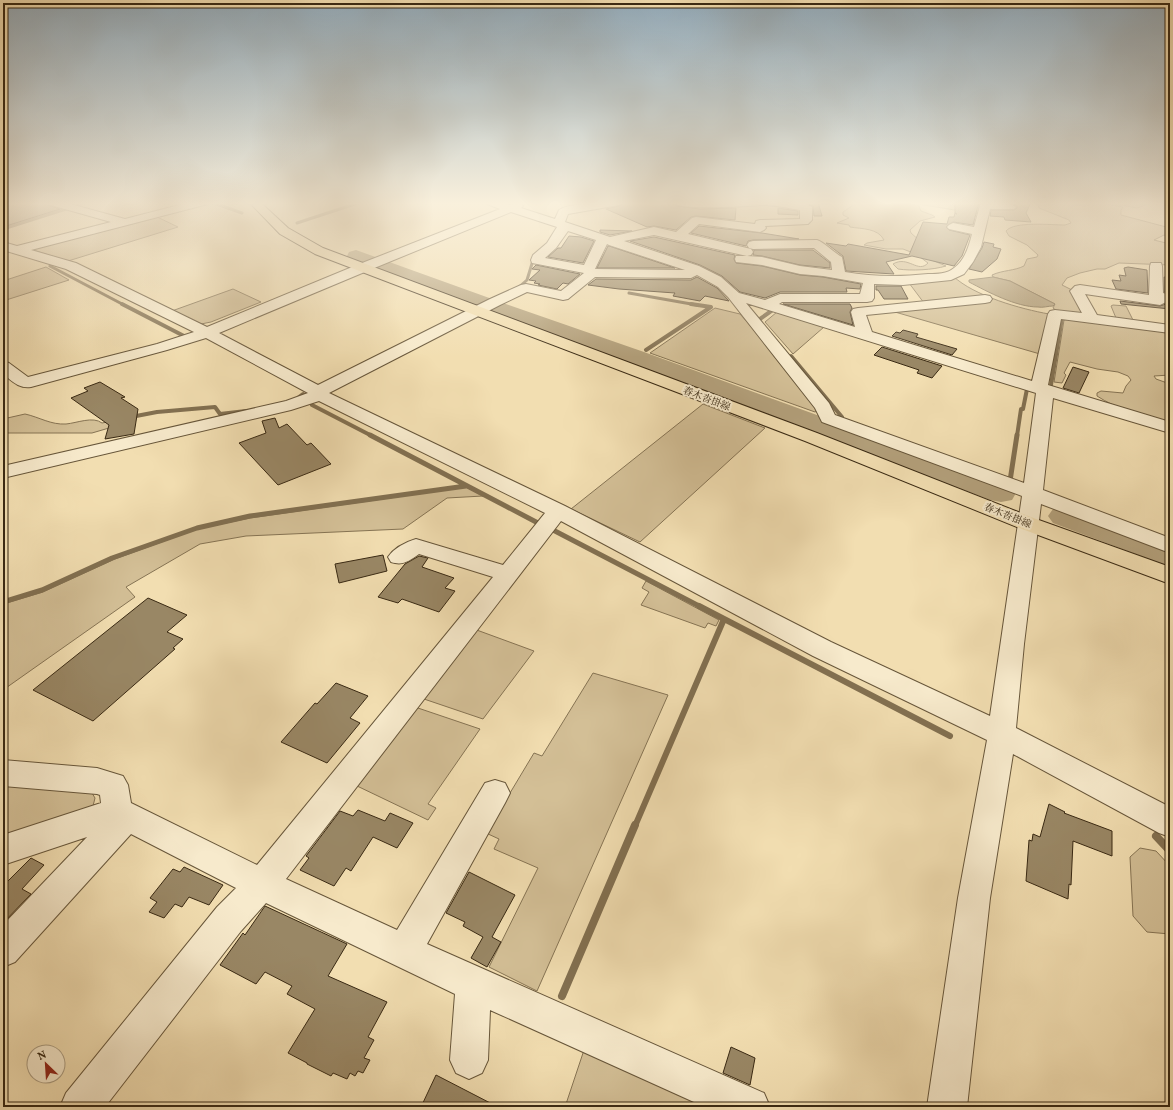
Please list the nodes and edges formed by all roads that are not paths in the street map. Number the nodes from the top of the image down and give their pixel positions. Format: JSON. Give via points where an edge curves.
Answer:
{"nodes":[{"id":1,"x":29,"y":254,"type":"edge"},
{"id":2,"x":326,"y":254,"type":"edge"},
{"id":3,"x":398,"y":254,"type":"edge"},
{"id":4,"x":542,"y":254,"type":"edge"},
{"id":5,"x":599,"y":254,"type":"edge"},
{"id":6,"x":649,"y":254,"type":"edge"},
{"id":7,"x":745,"y":254,"type":"edge"},
{"id":8,"x":750,"y":254,"type":"edge"},
{"id":9,"x":828,"y":254,"type":"edge"},
{"id":10,"x":971,"y":254,"type":"edge"},
{"id":11,"x":1156,"y":266,"type":"dead end"},
{"id":12,"x":362,"y":268,"type":"junction"},
{"id":13,"x":894,"y":270,"type":"dead end"},
{"id":14,"x":590,"y":271,"type":"junction"},
{"id":15,"x":839,"y":275,"type":"junction"},
{"id":16,"x":715,"y":278,"type":"junction"},
{"id":17,"x":868,"y":280,"type":"junction"},
{"id":18,"x":903,"y":281,"type":"junction"},
{"id":19,"x":734,"y":296,"type":"junction"},
{"id":20,"x":1165,"y":298,"type":"edge"},
{"id":21,"x":985,"y":299,"type":"dead end"},
{"id":22,"x":767,"y":304,"type":"junction"},
{"id":23,"x":477,"y":311,"type":"junction"},
{"id":24,"x":1092,"y":319,"type":"junction"},
{"id":25,"x":1170,"y":329,"type":"edge"},
{"id":26,"x":207,"y":333,"type":"junction"},
{"id":27,"x":866,"y":335,"type":"junction"},
{"id":28,"x":3,"y":366,"type":"edge"},
{"id":29,"x":1042,"y":389,"type":"junction"},
{"id":30,"x":319,"y":393,"type":"junction"},
{"id":31,"x":828,"y":418,"type":"junction"},
{"id":32,"x":1170,"y":428,"type":"edge"},
{"id":33,"x":811,"y":437,"type":"junction"},
{"id":34,"x":3,"y":472,"type":"edge"},
{"id":35,"x":1032,"y":493,"type":"junction"},
{"id":36,"x":558,"y":511,"type":"junction"},
{"id":37,"x":1029,"y":524,"type":"junction"},
{"id":38,"x":1170,"y":546,"type":"edge"},
{"id":39,"x":399,"y":557,"type":"dead end"},
{"id":40,"x":508,"y":574,"type":"junction"},
{"id":41,"x":1170,"y":576,"type":"edge"},
{"id":42,"x":1002,"y":734,"type":"junction"},
{"id":43,"x":3,"y":773,"type":"edge"},
{"id":44,"x":495,"y":793,"type":"dead end"},
{"id":45,"x":122,"y":814,"type":"junction"},
{"id":46,"x":1166,"y":824,"type":"edge"},
{"id":47,"x":3,"y":850,"type":"edge"},
{"id":48,"x":262,"y":884,"type":"junction"},
{"id":49,"x":3,"y":950,"type":"edge"},
{"id":50,"x":404,"y":951,"type":"junction"},
{"id":51,"x":474,"y":983,"type":"junction"},
{"id":52,"x":469,"y":1060,"type":"dead end"},
{"id":53,"x":80,"y":1107,"type":"edge"},
{"id":54,"x":750,"y":1107,"type":"edge"},
{"id":55,"x":947,"y":1107,"type":"edge"}],
"edges":[{"from":1,"to":26,"type":"street","via":[[71,266]]},
{"from":2,"to":12,"type":"main road","name":"春木沓掛線"},
{"from":3,"to":12,"type":"street"},
{"from":4,"to":14,"type":"street","via":[[537,260]]},
{"from":5,"to":14,"type":"street"},
{"from":6,"to":16,"type":"street"},
{"from":7,"to":16,"type":"street"},
{"from":8,"to":15,"type":"street","via":[[762,261],[800,270]]},
{"from":9,"to":15,"type":"street","via":[[837,260]]},
{"from":10,"to":18,"type":"street","via":[[959,271],[951,276]]},
{"from":11,"to":20,"type":"street","via":[[1156,296]]},
{"from":12,"to":23,"type":"main road","name":"春木沓掛線"},
{"from":12,"to":26,"type":"street"},
{"from":13,"to":18,"type":"street"},
{"from":14,"to":16,"type":"street"},
{"from":14,"to":23,"type":"street","via":[[581,284],[563,296],[526,288]]},
{"from":15,"to":17,"type":"street"},
{"from":16,"to":19,"type":"street"},
{"from":17,"to":18,"type":"street"},
{"from":17,"to":22,"type":"street","via":[[867,298],[788,292]]},
{"from":19,"to":22,"type":"street"},
{"from":19,"to":31,"type":"street","via":[[823,407]]},
{"from":20,"to":24,"type":"street","via":[[1160,301],[1080,289],[1077,291]]},
{"from":21,"to":27,"type":"street","via":[[858,312]]},
{"from":22,"to":27,"type":"street"},
{"from":23,"to":30,"type":"street"},
{"from":23,"to":33,"type":"main road","name":"春木沓掛線"},
{"from":24,"to":25,"type":"street"},
{"from":24,"to":29,"type":"street","via":[[1055,314]]},
{"from":26,"to":28,"type":"street","via":[[25,383]]},
{"from":26,"to":30,"type":"street"},
{"from":27,"to":29,"type":"street"},
{"from":29,"to":32,"type":"street"},
{"from":29,"to":35,"type":"street","via":[[1037,463]]},
{"from":30,"to":34,"type":"street","via":[[291,405]]},
{"from":30,"to":36,"type":"street"},
{"from":31,"to":33,"type":"street"},
{"from":31,"to":35,"type":"street"},
{"from":33,"to":37,"type":"main road","name":"春木沓掛線"},
{"from":35,"to":37,"type":"street"},
{"from":35,"to":38,"type":"street"},
{"from":36,"to":40,"type":"street"},
{"from":36,"to":42,"type":"street","via":[[822,650]]},
{"from":37,"to":41,"type":"main road","name":"春木沓掛線"},
{"from":37,"to":42,"type":"street"},
{"from":39,"to":40,"type":"street","via":[[416,546]]},
{"from":40,"to":48,"type":"street"},
{"from":42,"to":46,"type":"street"},
{"from":42,"to":55,"type":"street","via":[[974,898]]},
{"from":43,"to":45,"type":"street","via":[[97,780],[113,785]]},
{"from":44,"to":50,"type":"street"},
{"from":45,"to":47,"type":"street","via":[[88,822]]},
{"from":45,"to":48,"type":"street"},
{"from":45,"to":49,"type":"street"},
{"from":48,"to":50,"type":"street"},
{"from":48,"to":53,"type":"street","via":[[228,919]]},
{"from":50,"to":51,"type":"street"},
{"from":51,"to":52,"type":"street"},
{"from":51,"to":54,"type":"street"}]}
